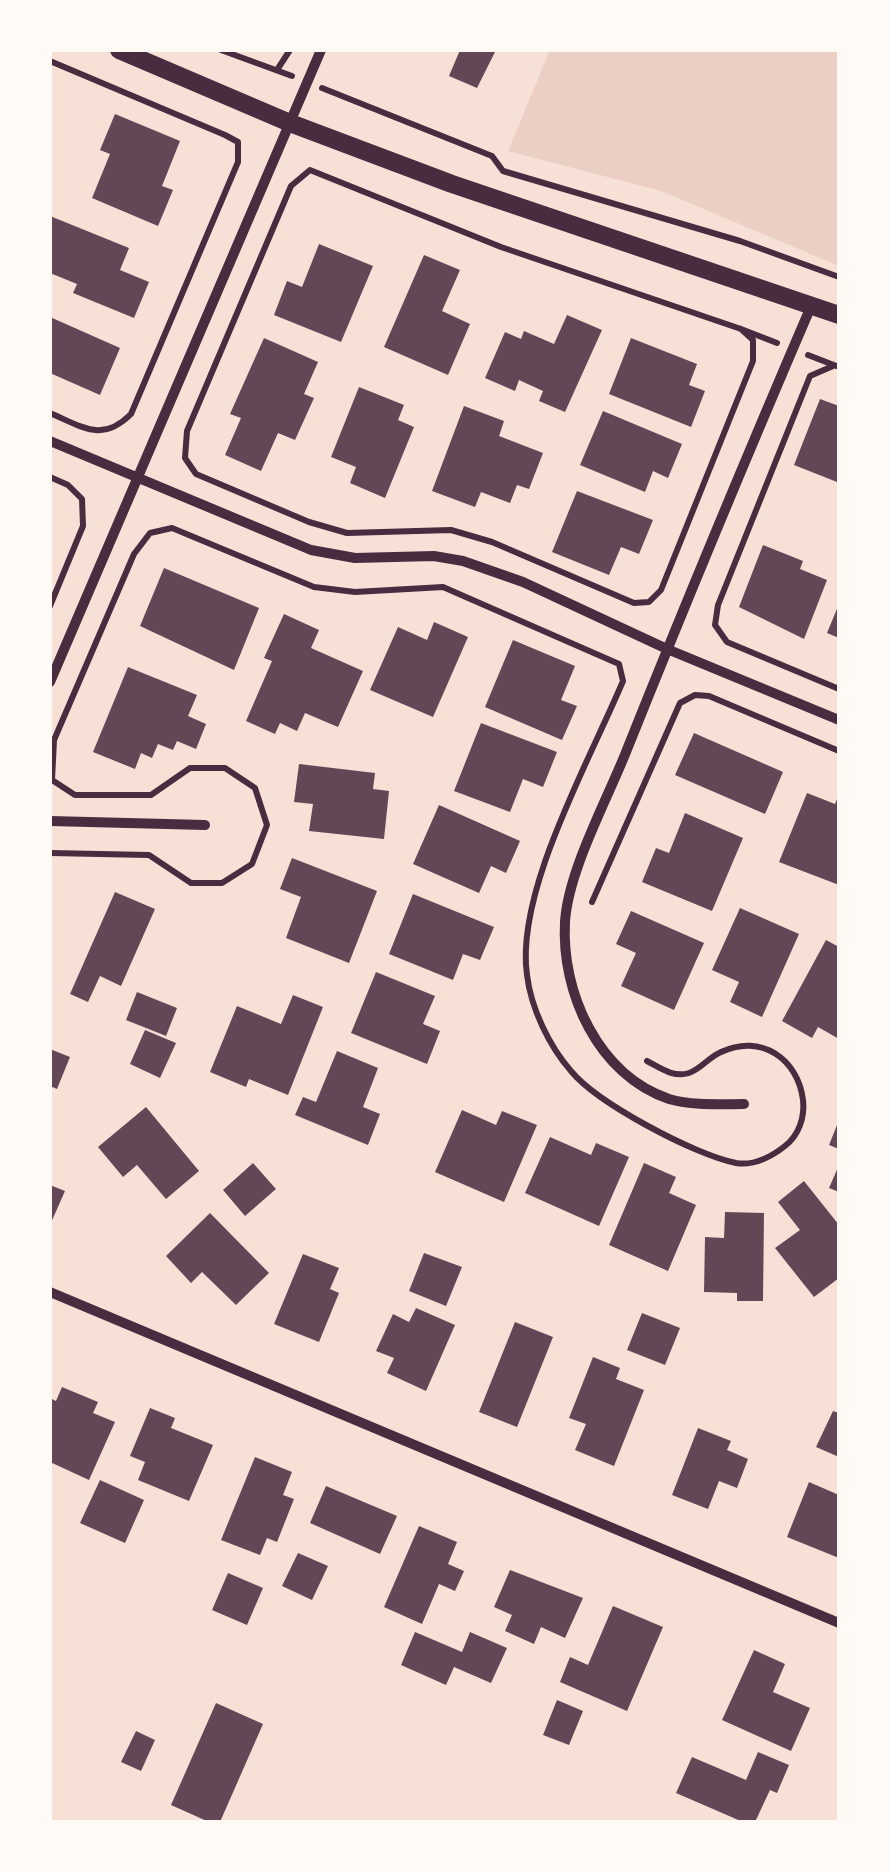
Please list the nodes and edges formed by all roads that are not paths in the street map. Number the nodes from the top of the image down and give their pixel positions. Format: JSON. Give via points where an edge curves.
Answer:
{"nodes":[{"id":1,"x":119,"y":50,"type":"edge"},
{"id":2,"x":321,"y":50,"type":"edge"},
{"id":3,"x":290,"y":123,"type":"junction"},
{"id":4,"x":812,"y":304,"type":"junction"},
{"id":5,"x":839,"y":315,"type":"edge"},
{"id":6,"x":50,"y":441,"type":"edge"},
{"id":7,"x":137,"y":479,"type":"junction"},
{"id":8,"x":667,"y":649,"type":"junction"},
{"id":9,"x":50,"y":682,"type":"edge"},
{"id":10,"x":839,"y":720,"type":"edge"},
{"id":11,"x":50,"y":822,"type":"edge"},
{"id":12,"x":205,"y":825,"type":"dead end"},
{"id":13,"x":744,"y":1104,"type":"dead end"},
{"id":14,"x":50,"y":1292,"type":"edge"},
{"id":15,"x":839,"y":1623,"type":"edge"}],
"edges":[{"from":1,"to":3,"type":"street"},
{"from":2,"to":3,"type":"street"},
{"from":3,"to":4,"type":"street"},
{"from":3,"to":7,"type":"street"},
{"from":4,"to":5,"type":"street"},
{"from":4,"to":8,"type":"street"},
{"from":6,"to":7,"type":"street"},
{"from":7,"to":8,"type":"street","via":[[312,550],[463,561]]},
{"from":7,"to":9,"type":"street"},
{"from":8,"to":10,"type":"street"},
{"from":8,"to":13,"type":"street","via":[[581,864],[565,918],[566,966],[580,1015],[631,1077],[668,1098]]},
{"from":11,"to":12,"type":"street"},
{"from":14,"to":15,"type":"street"}]}
